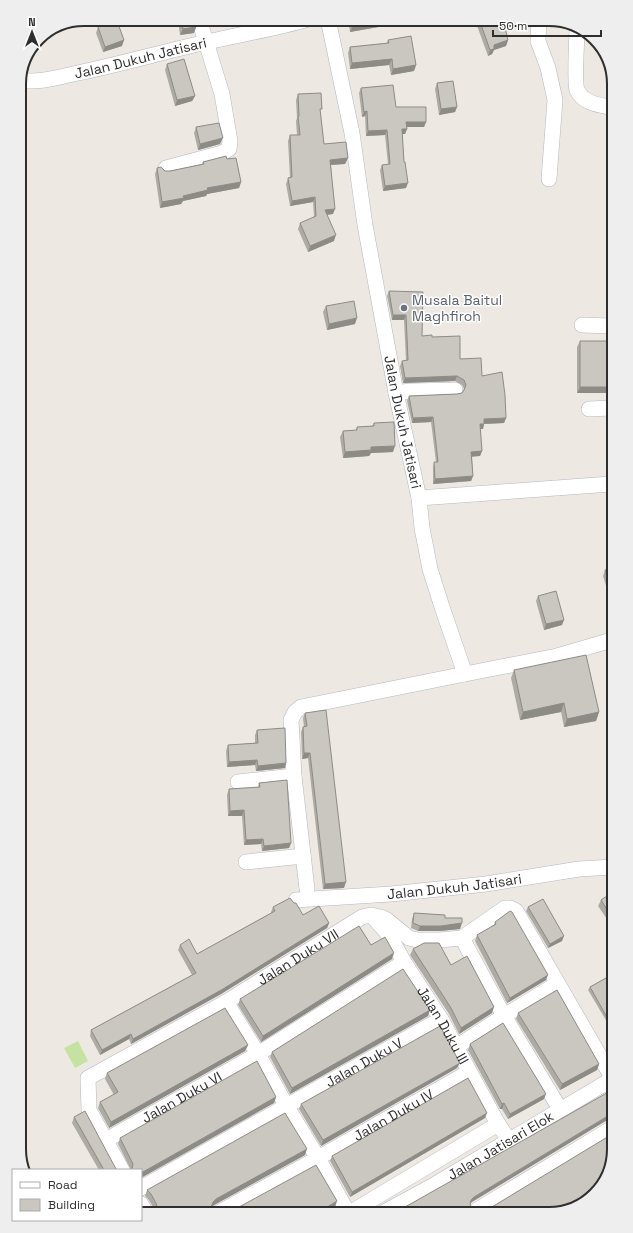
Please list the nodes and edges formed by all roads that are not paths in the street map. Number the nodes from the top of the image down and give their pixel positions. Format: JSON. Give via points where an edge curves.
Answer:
{"nodes":[{"id":1,"x":201,"y":26,"type":"edge"},
{"id":2,"x":281,"y":26,"type":"edge"},
{"id":3,"x":329,"y":26,"type":"edge"},
{"id":4,"x":539,"y":26,"type":"edge"},
{"id":5,"x":577,"y":33,"type":"edge"},
{"id":6,"x":207,"y":42,"type":"junction"},
{"id":7,"x":26,"y":81,"type":"edge"},
{"id":8,"x":607,"y":106,"type":"edge"},
{"id":9,"x":166,"y":168,"type":"dead end"},
{"id":10,"x":549,"y":179,"type":"dead end"},
{"id":11,"x":582,"y":325,"type":"dead end"},
{"id":12,"x":607,"y":326,"type":"edge"},
{"id":13,"x":455,"y":390,"type":"dead end"},
{"id":14,"x":396,"y":393,"type":"junction"},
{"id":15,"x":607,"y":408,"type":"edge"},
{"id":16,"x":589,"y":409,"type":"dead end"},
{"id":17,"x":607,"y":484,"type":"edge"},
{"id":18,"x":419,"y":498,"type":"junction"},
{"id":19,"x":607,"y":641,"type":"edge"},
{"id":20,"x":465,"y":674,"type":"junction"},
{"id":21,"x":294,"y":776,"type":"junction"},
{"id":22,"x":238,"y":782,"type":"dead end"},
{"id":23,"x":303,"y":856,"type":"junction"},
{"id":24,"x":246,"y":862,"type":"dead end"},
{"id":25,"x":607,"y":868,"type":"edge"},
{"id":26,"x":308,"y":889,"type":"dead end"},
{"id":27,"x":296,"y":900,"type":"dead end"},
{"id":28,"x":371,"y":915,"type":"junction"},
{"id":29,"x":462,"y":938,"type":"junction"},
{"id":30,"x":404,"y":962,"type":"junction"},
{"id":31,"x":557,"y":984,"type":"junction"},
{"id":32,"x":226,"y":1002,"type":"junction"},
{"id":33,"x":504,"y":1016,"type":"junction"},
{"id":34,"x":441,"y":1019,"type":"junction"},
{"id":35,"x":456,"y":1047,"type":"junction"},
{"id":36,"x":258,"y":1054,"type":"junction"},
{"id":37,"x":607,"y":1068,"type":"edge"},
{"id":38,"x":469,"y":1072,"type":"junction"},
{"id":39,"x":607,"y":1082,"type":"edge"},
{"id":40,"x":287,"y":1107,"type":"junction"},
{"id":41,"x":560,"y":1109,"type":"junction"},
{"id":42,"x":498,"y":1124,"type":"junction"},
{"id":43,"x":607,"y":1131,"type":"edge"},
{"id":44,"x":106,"y":1140,"type":"junction"},
{"id":45,"x":509,"y":1140,"type":"junction"},
{"id":46,"x":318,"y":1158,"type":"junction"},
{"id":47,"x":121,"y":1169,"type":"edge"},
{"id":48,"x":142,"y":1187,"type":"edge"},
{"id":49,"x":227,"y":1207,"type":"edge"},
{"id":50,"x":345,"y":1207,"type":"edge"},
{"id":51,"x":359,"y":1207,"type":"edge"},
{"id":52,"x":393,"y":1207,"type":"edge"},
{"id":53,"x":482,"y":1207,"type":"edge"}],
"edges":[{"from":1,"to":6,"type":"street"},
{"from":2,"to":6,"type":"street","name":"Jalan Dukuh Jatisari"},
{"from":3,"to":14,"type":"street","name":"Jalan Dukuh Jatisari","via":[[352,133],[365,225]]},
{"from":4,"to":10,"type":"street","via":[[538,41],[548,68],[555,100]]},
{"from":5,"to":8,"type":"street","via":[[577,90],[590,102]]},
{"from":6,"to":7,"type":"street","name":"Jalan Dukuh Jatisari","via":[[85,72],[40,81]]},
{"from":6,"to":9,"type":"street","via":[[222,94],[230,141],[229,149]]},
{"from":11,"to":12,"type":"street"},
{"from":13,"to":14,"type":"street"},
{"from":14,"to":18,"type":"street","name":"Jalan Dukuh Jatisari"},
{"from":15,"to":16,"type":"street"},
{"from":17,"to":18,"type":"street"},
{"from":18,"to":20,"type":"street","name":"Jalan Dukuh Jatisari","via":[[430,569]]},
{"from":19,"to":20,"type":"street","via":[[557,656]]},
{"from":20,"to":21,"type":"street","via":[[301,707],[291,720]]},
{"from":21,"to":22,"type":"street"},
{"from":21,"to":23,"type":"street"},
{"from":23,"to":24,"type":"street"},
{"from":23,"to":26,"type":"street"},
{"from":25,"to":27,"type":"street","name":"Jalan Dukuh Jatisari","via":[[579,869],[494,883],[399,893]]},
{"from":28,"to":29,"type":"street","via":[[387,920],[409,938]]},
{"from":28,"to":30,"type":"street","name":"Jalan Duku III","via":[[390,935]]},
{"from":28,"to":32,"type":"street","name":"Jalan Duku VII","via":[[362,916]]},
{"from":29,"to":31,"type":"street","via":[[506,908],[510,908],[516,911]]},
{"from":29,"to":33,"type":"street"},
{"from":30,"to":34,"type":"street","name":"Jalan Duku III"},
{"from":30,"to":36,"type":"street","name":"Jalan Duku VI"},
{"from":31,"to":33,"type":"street"},
{"from":31,"to":37,"type":"street"},
{"from":32,"to":36,"type":"street"},
{"from":32,"to":44,"type":"street","name":"Jalan Duku VII","via":[[88,1078],[89,1110]]},
{"from":33,"to":35,"type":"street"},
{"from":33,"to":41,"type":"street"},
{"from":34,"to":35,"type":"street","name":"Jalan Duku III"},
{"from":34,"to":40,"type":"street","name":"Jalan Duku V"},
{"from":35,"to":38,"type":"street","name":"Jalan Duku III"},
{"from":36,"to":40,"type":"street"},
{"from":36,"to":44,"type":"street","name":"Jalan Duku VI"},
{"from":38,"to":42,"type":"street","name":"Jalan Duku III"},
{"from":38,"to":46,"type":"street","name":"Jalan Duku IV"},
{"from":39,"to":41,"type":"street","name":"Jalan Jatisari Elok"},
{"from":40,"to":46,"type":"street"},
{"from":40,"to":48,"type":"street","name":"Jalan Duku V"},
{"from":41,"to":45,"type":"street","name":"Jalan Jatisari Elok"},
{"from":42,"to":45,"type":"street","name":"Jalan Duku III"},
{"from":42,"to":51,"type":"street","name":"Jalan Jatisari Elok"},
{"from":43,"to":53,"type":"street"},
{"from":44,"to":47,"type":"street"},
{"from":45,"to":52,"type":"street","name":"Jalan Jatisari Elok"},
{"from":46,"to":49,"type":"street","name":"Jalan Duku IV"},
{"from":46,"to":50,"type":"street"}]}
